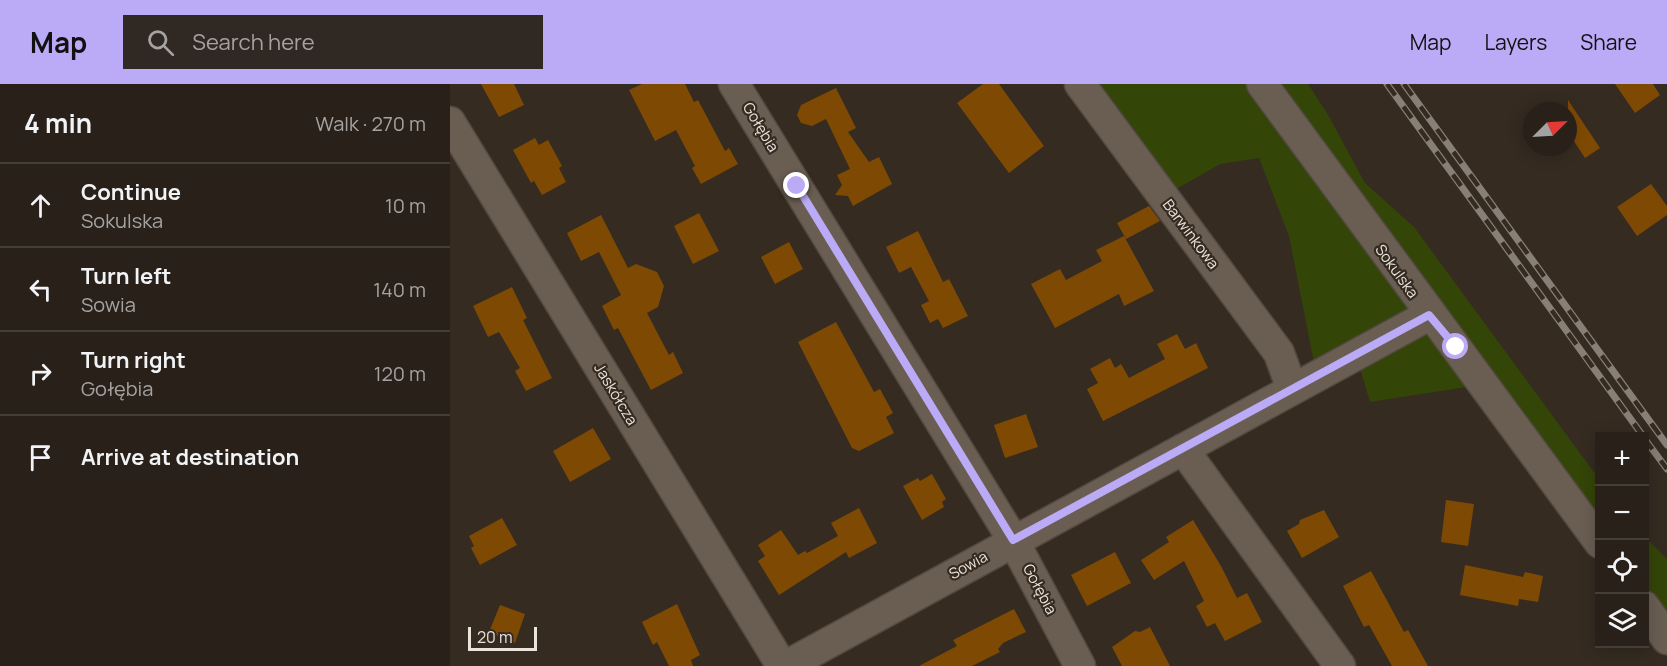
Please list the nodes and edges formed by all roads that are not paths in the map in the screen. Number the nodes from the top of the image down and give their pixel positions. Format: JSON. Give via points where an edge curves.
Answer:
{"nodes":[{"id":1,"x":734,"y":84,"type":"edge"},
{"id":2,"x":1080,"y":84,"type":"edge"},
{"id":3,"x":1262,"y":84,"type":"edge"},
{"id":4,"x":450,"y":122,"type":"edge"},
{"id":5,"x":1429,"y":315,"type":"junction"},
{"id":6,"x":1292,"y":389,"type":"junction"},
{"id":7,"x":1183,"y":449,"type":"junction"},
{"id":8,"x":1013,"y":540,"type":"junction"},
{"id":9,"x":1597,"y":540,"type":"edge"},
{"id":10,"x":1649,"y":613,"type":"edge"},
{"id":11,"x":1667,"y":639,"type":"edge"},
{"id":12,"x":784,"y":666,"type":"edge"},
{"id":13,"x":1080,"y":666,"type":"edge"},
{"id":14,"x":1340,"y":666,"type":"edge"}],
"edges":[{"from":1,"to":8,"type":"street","name":"Gołębia"},
{"from":2,"to":6,"type":"street","name":"Barwinkowa","via":[[1279,353]]},
{"from":3,"to":5,"type":"street","name":"Sokulska"},
{"from":4,"to":12,"type":"street","name":"Jaskółcza"},
{"from":5,"to":6,"type":"street","name":"Sowia"},
{"from":5,"to":9,"type":"street","name":"Sokulska"},
{"from":6,"to":7,"type":"street","name":"Sowia"},
{"from":7,"to":8,"type":"street","name":"Sowia"},
{"from":7,"to":14,"type":"street"},
{"from":8,"to":12,"type":"street","name":"Sowia"},
{"from":8,"to":13,"type":"street","name":"Gołębia"},
{"from":10,"to":11,"type":"street"}]}
